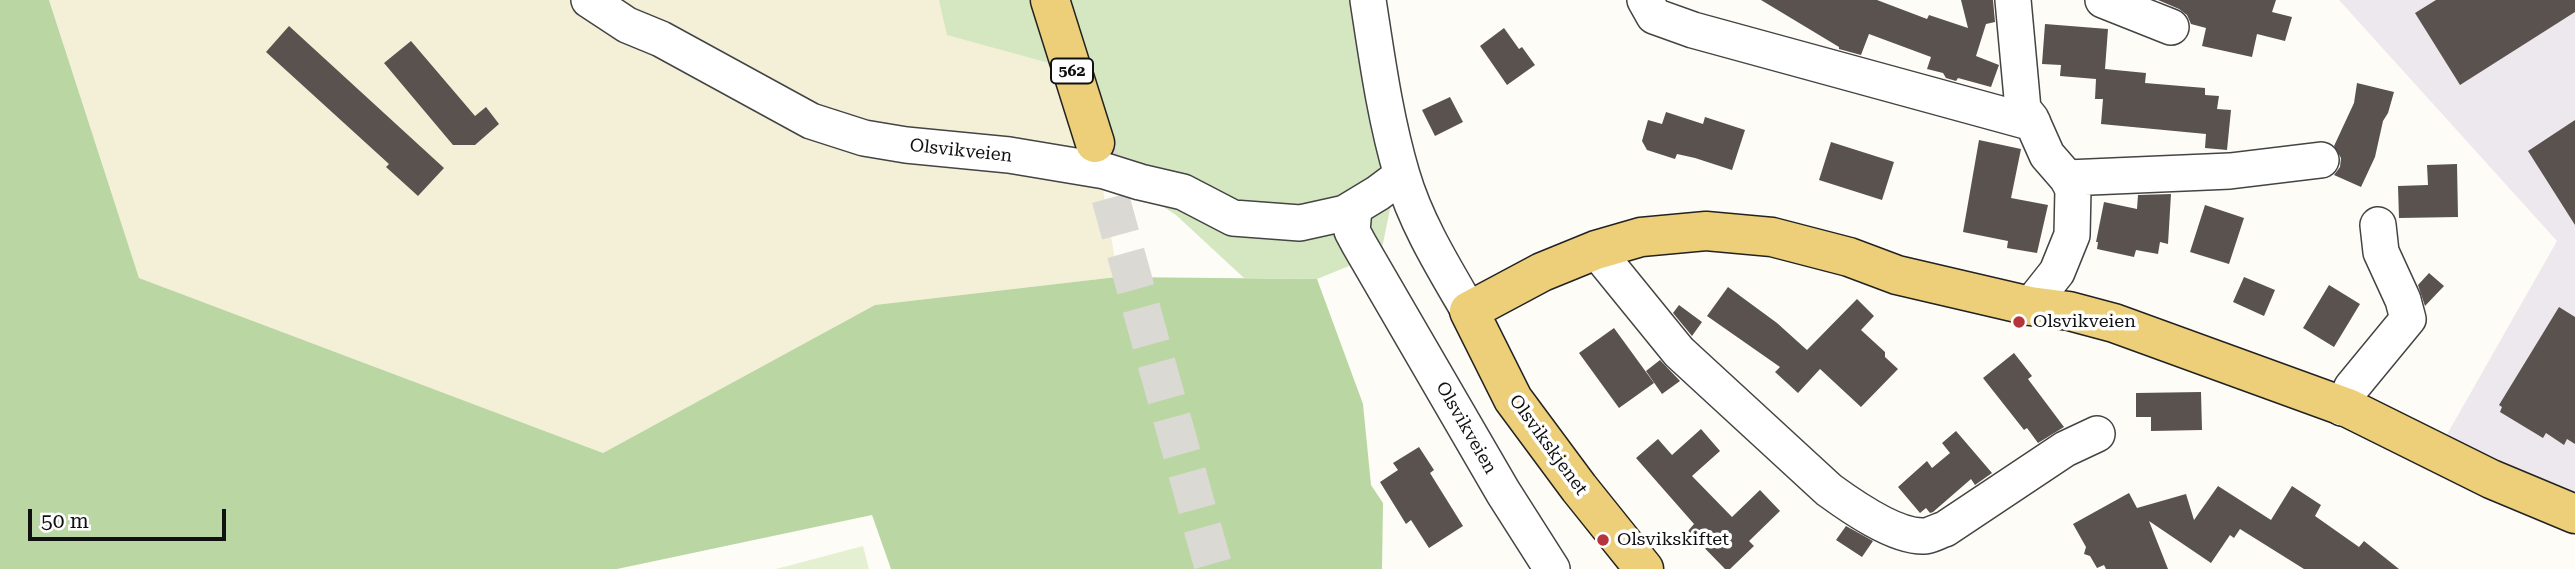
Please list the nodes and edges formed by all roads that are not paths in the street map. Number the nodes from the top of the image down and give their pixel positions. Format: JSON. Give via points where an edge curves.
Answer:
{"nodes":[{"id":1,"x":589,"y":0,"type":"edge"},
{"id":2,"x":1049,"y":0,"type":"edge"},
{"id":3,"x":1368,"y":0,"type":"edge"},
{"id":4,"x":1645,"y":0,"type":"edge"},
{"id":5,"x":2012,"y":0,"type":"edge"},
{"id":6,"x":2103,"y":0,"type":"edge"},
{"id":7,"x":2171,"y":27,"type":"dead end"},
{"id":8,"x":2033,"y":123,"type":"junction"},
{"id":9,"x":1095,"y":143,"type":"tunnel mouth"},
{"id":10,"x":2321,"y":160,"type":"dead end"},
{"id":11,"x":1402,"y":175,"type":"junction"},
{"id":12,"x":2067,"y":178,"type":"junction"},
{"id":13,"x":1354,"y":209,"type":"junction"},
{"id":14,"x":2378,"y":225,"type":"dead end"},
{"id":15,"x":1596,"y":250,"type":"junction"},
{"id":16,"x":2029,"y":306,"type":"junction"},
{"id":17,"x":1469,"y":311,"type":"junction"},
{"id":18,"x":2342,"y":408,"type":"junction"},
{"id":19,"x":2097,"y":434,"type":"dead end"},
{"id":20,"x":2575,"y":514,"type":"edge"},
{"id":21,"x":1552,"y":569,"type":"edge"},
{"id":22,"x":1644,"y":569,"type":"edge"}],
"edges":[{"from":1,"to":13,"type":"street","name":"Olsvikveien","via":[[627,25],[811,121],[864,138],[1105,171],[1183,192],[1233,218],[1300,223]]},
{"from":2,"to":9,"type":"main road","number":"562"},
{"from":3,"to":11,"type":"street"},
{"from":4,"to":8,"type":"street","via":[[1654,16],[1693,30]]},
{"from":5,"to":8,"type":"street","via":[[2023,109]]},
{"from":6,"to":7,"type":"street"},
{"from":8,"to":12,"type":"street","via":[[2048,155]]},
{"from":10,"to":12,"type":"street","via":[[2230,171]]},
{"from":11,"to":13,"type":"street","name":"Olsvikveien"},
{"from":11,"to":17,"type":"street","via":[[1438,258]]},
{"from":12,"to":16,"type":"street","via":[[2073,189],[2072,235],[2057,272]]},
{"from":13,"to":21,"type":"street","name":"Olsvikveien","via":[[1355,237]]},
{"from":14,"to":18,"type":"street","via":[[2381,252],[2408,319],[2352,387]]},
{"from":15,"to":16,"type":"main road","via":[[1641,237],[1706,232],[1772,237],[1898,275]]},
{"from":15,"to":17,"type":"main road","via":[[1542,272]]},
{"from":15,"to":19,"type":"street","via":[[1679,352],[1829,490],[1904,533],[1925,536],[1945,529],[2065,449]]},
{"from":16,"to":18,"type":"main road","via":[[2069,310],[2114,323]]},
{"from":17,"to":22,"type":"main road","name":"Olsvikskjenet","via":[[1513,399]]},
{"from":18,"to":20,"type":"main road"}]}
